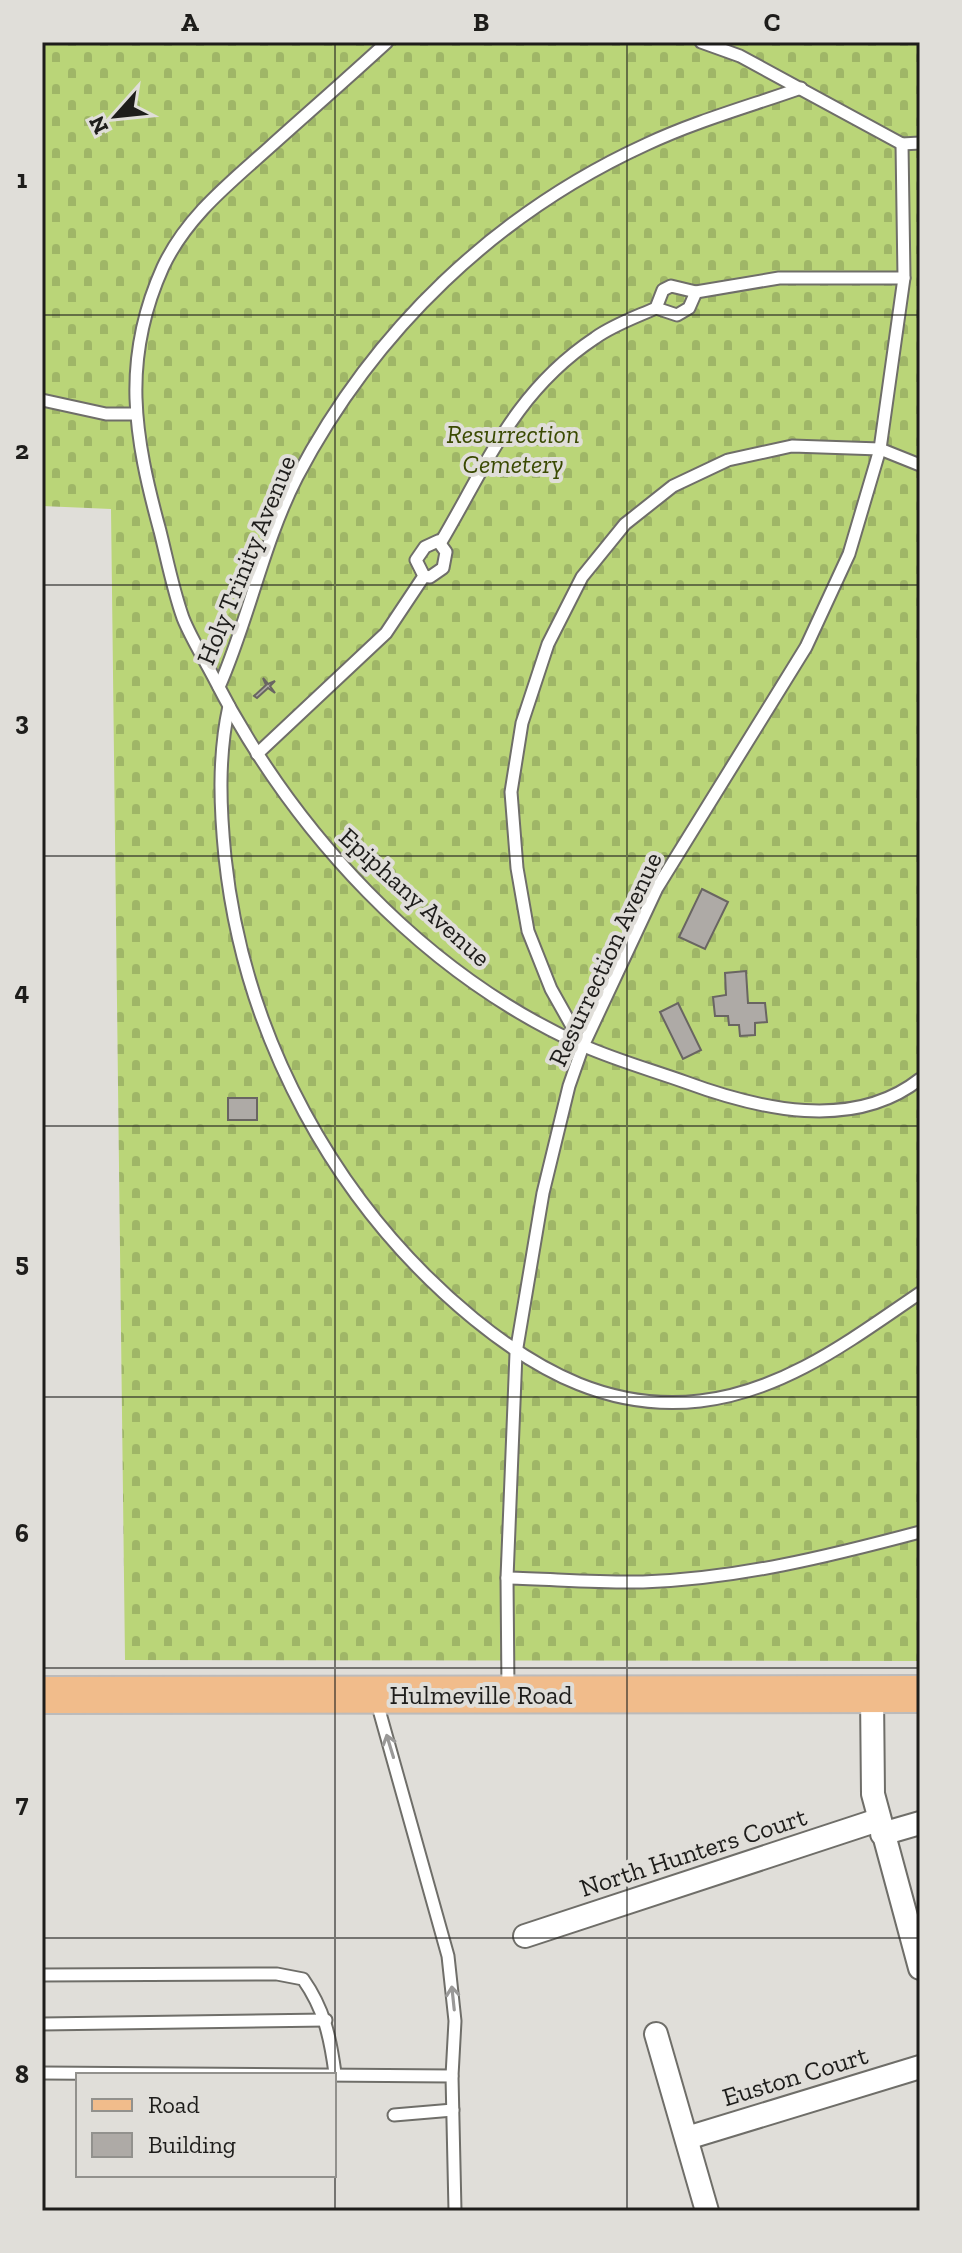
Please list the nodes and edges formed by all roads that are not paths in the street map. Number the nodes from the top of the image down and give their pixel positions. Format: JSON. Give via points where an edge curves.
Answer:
{"nodes":[{"id":1,"x":387,"y":42,"type":"edge"},
{"id":2,"x":701,"y":42,"type":"edge"},
{"id":3,"x":801,"y":88,"type":"junction"},
{"id":4,"x":920,"y":143,"type":"edge"},
{"id":5,"x":902,"y":144,"type":"junction"},
{"id":6,"x":904,"y":278,"type":"junction"},
{"id":7,"x":696,"y":292,"type":"junction"},
{"id":8,"x":656,"y":308,"type":"junction"},
{"id":9,"x":42,"y":400,"type":"edge"},
{"id":10,"x":135,"y":414,"type":"junction"},
{"id":11,"x":880,"y":449,"type":"junction"},
{"id":12,"x":920,"y":465,"type":"edge"},
{"id":13,"x":441,"y":542,"type":"junction"},
{"id":14,"x":424,"y":576,"type":"junction"},
{"id":15,"x":219,"y":687,"type":"junction"},
{"id":16,"x":229,"y":706,"type":"junction"},
{"id":17,"x":257,"y":754,"type":"junction"},
{"id":18,"x":583,"y":1046,"type":"junction"},
{"id":19,"x":920,"y":1079,"type":"edge"},
{"id":20,"x":920,"y":1293,"type":"edge"},
{"id":21,"x":516,"y":1353,"type":"junction"},
{"id":22,"x":920,"y":1532,"type":"edge"},
{"id":23,"x":507,"y":1578,"type":"junction"},
{"id":24,"x":920,"y":1694,"type":"edge"},
{"id":25,"x":42,"y":1695,"type":"edge"},
{"id":26,"x":375,"y":1695,"type":"junction"},
{"id":27,"x":508,"y":1695,"type":"junction"},
{"id":28,"x":872,"y":1695,"type":"junction"},
{"id":29,"x":920,"y":1823,"type":"edge"},
{"id":30,"x":880,"y":1827,"type":"junction"},
{"id":31,"x":525,"y":1936,"type":"dead end"},
{"id":32,"x":920,"y":1968,"type":"edge"},
{"id":33,"x":42,"y":1975,"type":"edge"},
{"id":34,"x":326,"y":2020,"type":"junction"},
{"id":35,"x":42,"y":2024,"type":"edge"},
{"id":36,"x":656,"y":2034,"type":"dead end"},
{"id":37,"x":920,"y":2067,"type":"edge"},
{"id":38,"x":42,"y":2073,"type":"edge"},
{"id":39,"x":76,"y":2073,"type":"edge"},
{"id":40,"x":335,"y":2073,"type":"edge"},
{"id":41,"x":336,"y":2073,"type":"edge"},
{"id":42,"x":452,"y":2076,"type":"junction"},
{"id":43,"x":453,"y":2110,"type":"junction"},
{"id":44,"x":394,"y":2115,"type":"dead end"},
{"id":45,"x":687,"y":2138,"type":"junction"},
{"id":46,"x":455,"y":2211,"type":"edge"},
{"id":47,"x":707,"y":2211,"type":"edge"}],
"edges":[{"from":1,"to":10,"type":"lane","name":"Epiphany Avenue","via":[[187,223],[163,268],[136,346]]},
{"from":2,"to":3,"type":"lane"},
{"from":3,"to":5,"type":"lane"},
{"from":3,"to":15,"type":"lane","name":"Holy Trinity Avenue","via":[[648,143],[566,186],[488,240],[428,297],[372,358],[296,479]]},
{"from":4,"to":5,"type":"lane"},
{"from":5,"to":6,"type":"lane","name":"Resurrection Avenue"},
{"from":6,"to":7,"type":"lane","via":[[779,278]]},
{"from":6,"to":11,"type":"lane","name":"Resurrection Avenue"},
{"from":7,"to":8,"type":"lane","via":[[689,308],[677,315]]},
{"from":7,"to":8,"type":"lane","via":[[671,286],[663,290]]},
{"from":8,"to":13,"type":"lane","via":[[596,337],[551,373],[510,419]]},
{"from":9,"to":10,"type":"lane","via":[[106,414]]},
{"from":10,"to":15,"type":"lane","name":"Epiphany Avenue","via":[[183,617]]},
{"from":11,"to":12,"type":"lane"},
{"from":11,"to":18,"type":"lane","name":"Resurrection Avenue","via":[[849,554],[806,647],[657,888]]},
{"from":11,"to":18,"type":"lane","via":[[792,446],[728,460],[673,486],[625,524],[582,577],[548,644],[522,723],[511,792],[517,868],[528,931],[551,989]]},
{"from":13,"to":14,"type":"lane","via":[[446,552],[443,568]]},
{"from":13,"to":14,"type":"lane","via":[[419,552],[418,567]]},
{"from":14,"to":17,"type":"lane","via":[[386,633]]},
{"from":15,"to":16,"type":"lane","name":"Epiphany Avenue"},
{"from":16,"to":17,"type":"lane","name":"Epiphany Avenue"},
{"from":16,"to":21,"type":"lane","name":"Holy Trinity Avenue","via":[[222,737],[221,820],[231,915],[253,993],[294,1093],[326,1152],[377,1223],[446,1296]]},
{"from":17,"to":18,"type":"lane","name":"Epiphany Avenue","via":[[314,835],[373,896],[500,1000]]},
{"from":18,"to":19,"type":"lane","name":"Epiphany Avenue","via":[[713,1093],[777,1108],[839,1111],[879,1101]]},
{"from":18,"to":21,"type":"lane","name":"Resurrection Avenue","via":[[543,1193]]},
{"from":20,"to":21,"type":"lane","name":"Holy Trinity Avenue","via":[[790,1375],[757,1390],[698,1401],[634,1398],[574,1385]]},
{"from":21,"to":23,"type":"lane","name":"Resurrection Avenue"},
{"from":22,"to":23,"type":"lane","via":[[811,1561],[719,1574],[644,1582]]},
{"from":23,"to":27,"type":"lane","name":"Resurrection Avenue"},
{"from":24,"to":28,"type":"main road","name":"Hulmeville Road"},
{"from":25,"to":26,"type":"main road","name":"Hulmeville Road"},
{"from":26,"to":27,"type":"main road","name":"Hulmeville Road"},
{"from":42,"to":26,"type":"lane","one_way":true,"via":[[455,2021],[448,1956]]},
{"from":27,"to":28,"type":"main road","name":"Hulmeville Road"},
{"from":28,"to":30,"type":"street","via":[[872,1766]]},
{"from":29,"to":30,"type":"street","name":"North Hunters Court"},
{"from":30,"to":31,"type":"street","name":"North Hunters Court"},
{"from":30,"to":32,"type":"street"},
{"from":33,"to":34,"type":"lane","via":[[277,1974],[303,1979]]},
{"from":34,"to":35,"type":"lane"},
{"from":34,"to":40,"type":"lane"},
{"from":36,"to":45,"type":"street"},
{"from":37,"to":45,"type":"street","name":"Euston Court"},
{"from":38,"to":39,"type":"lane"},
{"from":41,"to":42,"type":"lane"},
{"from":42,"to":43,"type":"lane"},
{"from":43,"to":44,"type":"lane"},
{"from":43,"to":46,"type":"lane"},
{"from":45,"to":47,"type":"street"}]}
